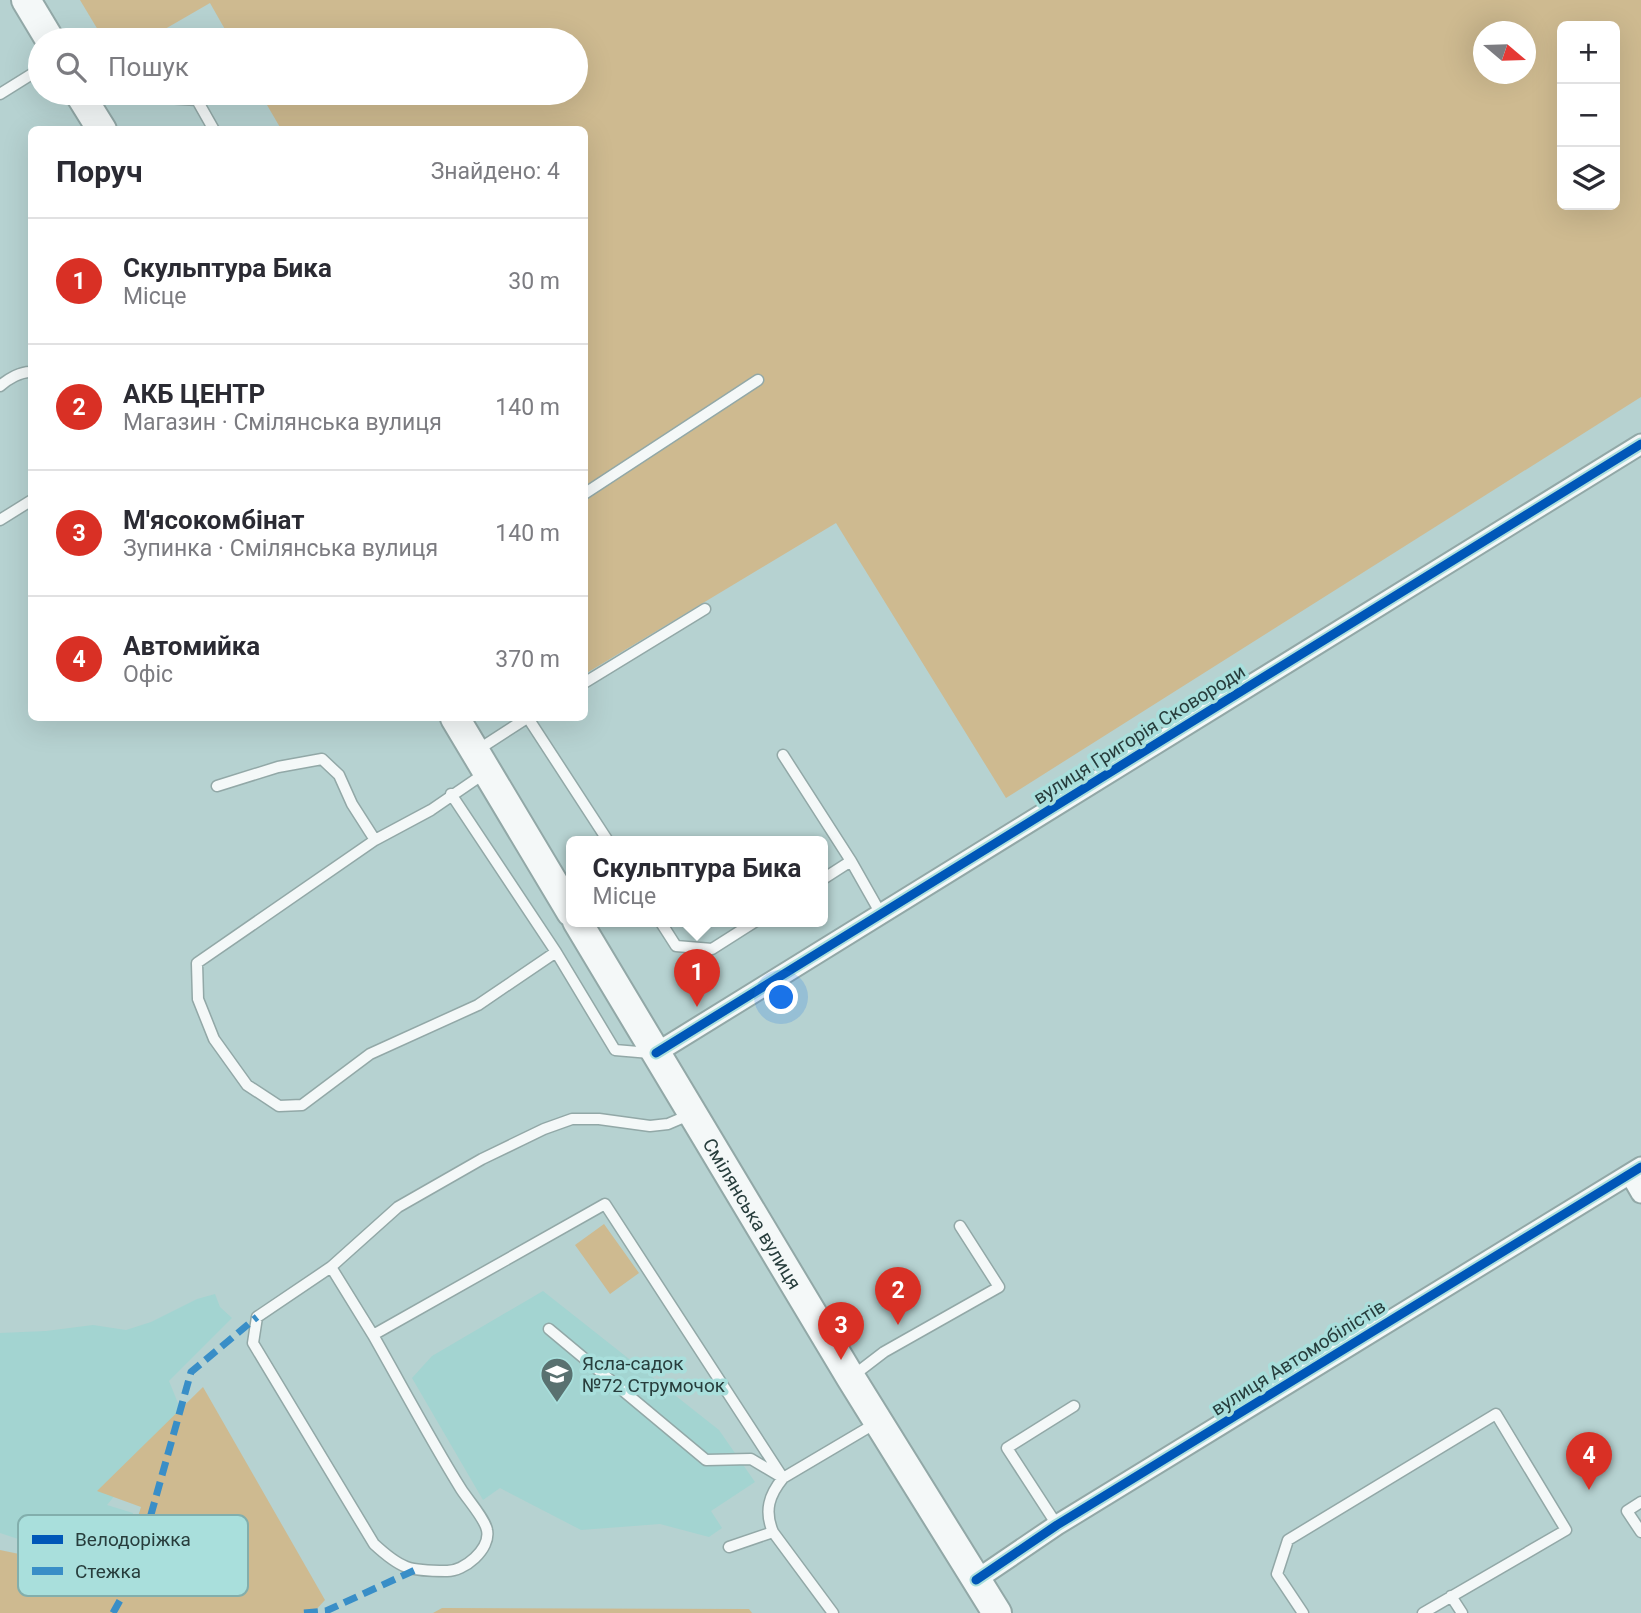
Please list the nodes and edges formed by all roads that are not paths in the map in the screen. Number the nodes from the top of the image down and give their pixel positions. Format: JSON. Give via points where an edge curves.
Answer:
{"nodes":[{"id":1,"x":26,"y":0,"type":"edge"},
{"id":2,"x":43,"y":28,"type":"edge"},
{"id":3,"x":28,"y":76,"type":"edge"},
{"id":4,"x":0,"y":94,"type":"edge"},
{"id":5,"x":86,"y":105,"type":"edge"},
{"id":6,"x":200,"y":105,"type":"edge"},
{"id":7,"x":100,"y":126,"type":"edge"},
{"id":8,"x":212,"y":126,"type":"edge"},
{"id":9,"x":28,"y":371,"type":"edge"},
{"id":10,"x":758,"y":380,"type":"dead end"},
{"id":11,"x":0,"y":386,"type":"edge"},
{"id":12,"x":1641,"y":444,"type":"edge"},
{"id":13,"x":588,"y":491,"type":"edge"},
{"id":14,"x":28,"y":502,"type":"edge"},
{"id":15,"x":0,"y":520,"type":"edge"},
{"id":16,"x":705,"y":609,"type":"dead end"},
{"id":17,"x":588,"y":681,"type":"edge"},
{"id":18,"x":457,"y":721,"type":"edge"},
{"id":19,"x":525,"y":721,"type":"edge"},
{"id":20,"x":530,"y":721,"type":"edge"},
{"id":21,"x":783,"y":755,"type":"dead end"},
{"id":22,"x":481,"y":761,"type":"junction"},
{"id":23,"x":216,"y":786,"type":"dead end"},
{"id":24,"x":451,"y":794,"type":"junction"},
{"id":25,"x":605,"y":836,"type":"edge"},
{"id":26,"x":374,"y":840,"type":"junction"},
{"id":27,"x":851,"y":862,"type":"junction"},
{"id":28,"x":828,"y":876,"type":"edge"},
{"id":29,"x":566,"y":904,"type":"edge"},
{"id":30,"x":881,"y":914,"type":"junction"},
{"id":31,"x":581,"y":927,"type":"edge"},
{"id":32,"x":664,"y":927,"type":"edge"},
{"id":33,"x":745,"y":927,"type":"edge"},
{"id":34,"x":556,"y":952,"type":"junction"},
{"id":35,"x":656,"y":1053,"type":"junction"},
{"id":36,"x":693,"y":1114,"type":"junction"},
{"id":37,"x":1635,"y":1170,"type":"edge"},
{"id":38,"x":1641,"y":1193,"type":"edge"},
{"id":39,"x":960,"y":1226,"type":"dead end"},
{"id":40,"x":331,"y":1267,"type":"junction"},
{"id":41,"x":549,"y":1329,"type":"dead end"},
{"id":42,"x":373,"y":1335,"type":"junction"},
{"id":43,"x":851,"y":1378,"type":"junction"},
{"id":44,"x":1074,"y":1406,"type":"dead end"},
{"id":45,"x":878,"y":1422,"type":"junction"},
{"id":46,"x":783,"y":1478,"type":"junction"},
{"id":47,"x":1641,"y":1502,"type":"edge"},
{"id":48,"x":1057,"y":1525,"type":"junction"},
{"id":49,"x":774,"y":1532,"type":"junction"},
{"id":50,"x":1641,"y":1532,"type":"edge"},
{"id":51,"x":729,"y":1547,"type":"dead end"},
{"id":52,"x":976,"y":1580,"type":"junction"},
{"id":53,"x":1451,"y":1596,"type":"junction"},
{"id":54,"x":834,"y":1613,"type":"edge"},
{"id":55,"x":997,"y":1613,"type":"edge"},
{"id":56,"x":1303,"y":1613,"type":"edge"},
{"id":57,"x":1423,"y":1613,"type":"edge"},
{"id":58,"x":1462,"y":1613,"type":"edge"}],
"edges":[{"from":1,"to":2,"type":"main road"},
{"from":3,"to":4,"type":"lane"},
{"from":5,"to":7,"type":"main road"},
{"from":6,"to":8,"type":"lane"},
{"from":9,"to":11,"type":"lane"},
{"from":10,"to":13,"type":"lane"},
{"from":12,"to":30,"type":"street","name":"вулиця Григорія Сковороди"},
{"from":14,"to":15,"type":"lane"},
{"from":16,"to":17,"type":"lane"},
{"from":18,"to":22,"type":"main road"},
{"from":19,"to":22,"type":"lane"},
{"from":20,"to":25,"type":"lane"},
{"from":21,"to":27,"type":"lane"},
{"from":22,"to":24,"type":"lane"},
{"from":22,"to":29,"type":"main road"},
{"from":23,"to":26,"type":"lane","via":[[278,767],[322,760],[340,775]]},
{"from":24,"to":26,"type":"lane"},
{"from":24,"to":34,"type":"lane"},
{"from":26,"to":34,"type":"lane","via":[[197,963],[198,999],[214,1039],[247,1085],[279,1106],[302,1104],[370,1054],[478,1005]]},
{"from":27,"to":28,"type":"lane"},
{"from":27,"to":30,"type":"lane"},
{"from":30,"to":35,"type":"street","name":"вулиця Григорія Сковороди"},
{"from":31,"to":35,"type":"main road","name":"Смілянська вулиця"},
{"from":32,"to":33,"type":"lane","via":[[676,946],[712,948]]},
{"from":34,"to":35,"type":"lane","via":[[615,1050]]},
{"from":35,"to":36,"type":"main road","name":"Смілянська вулиця"},
{"from":36,"to":40,"type":"lane","via":[[650,1126],[572,1119],[544,1129],[398,1207]]},
{"from":36,"to":43,"type":"main road","name":"Смілянська вулиця"},
{"from":37,"to":38,"type":"street"},
{"from":37,"to":48,"type":"street","name":"вулиця Автомобілістів"},
{"from":39,"to":43,"type":"lane","via":[[999,1287],[884,1352]]},
{"from":40,"to":42,"type":"lane"},
{"from":40,"to":42,"type":"lane","via":[[257,1317],[253,1343],[374,1544],[396,1564],[451,1572],[472,1561],[487,1543],[487,1529]]},
{"from":41,"to":46,"type":"lane","via":[[706,1460],[751,1459]]},
{"from":42,"to":46,"type":"lane","via":[[605,1204]]},
{"from":43,"to":45,"type":"main road","name":"Смілянська вулиця"},
{"from":44,"to":48,"type":"lane","via":[[1007,1448]]},
{"from":45,"to":46,"type":"lane"},
{"from":45,"to":52,"type":"main road","name":"Смілянська вулиця"},
{"from":46,"to":49,"type":"lane","via":[[768,1505]]},
{"from":47,"to":50,"type":"lane","via":[[1627,1511]]},
{"from":48,"to":52,"type":"street","name":"вулиця Автомобілістів"},
{"from":49,"to":51,"type":"lane"},
{"from":49,"to":54,"type":"lane"},
{"from":52,"to":55,"type":"main road","name":"Смілянська вулиця"},
{"from":53,"to":56,"type":"lane","via":[[1566,1530],[1496,1414],[1288,1540],[1277,1574]]},
{"from":53,"to":57,"type":"lane"},
{"from":53,"to":58,"type":"lane"}]}
